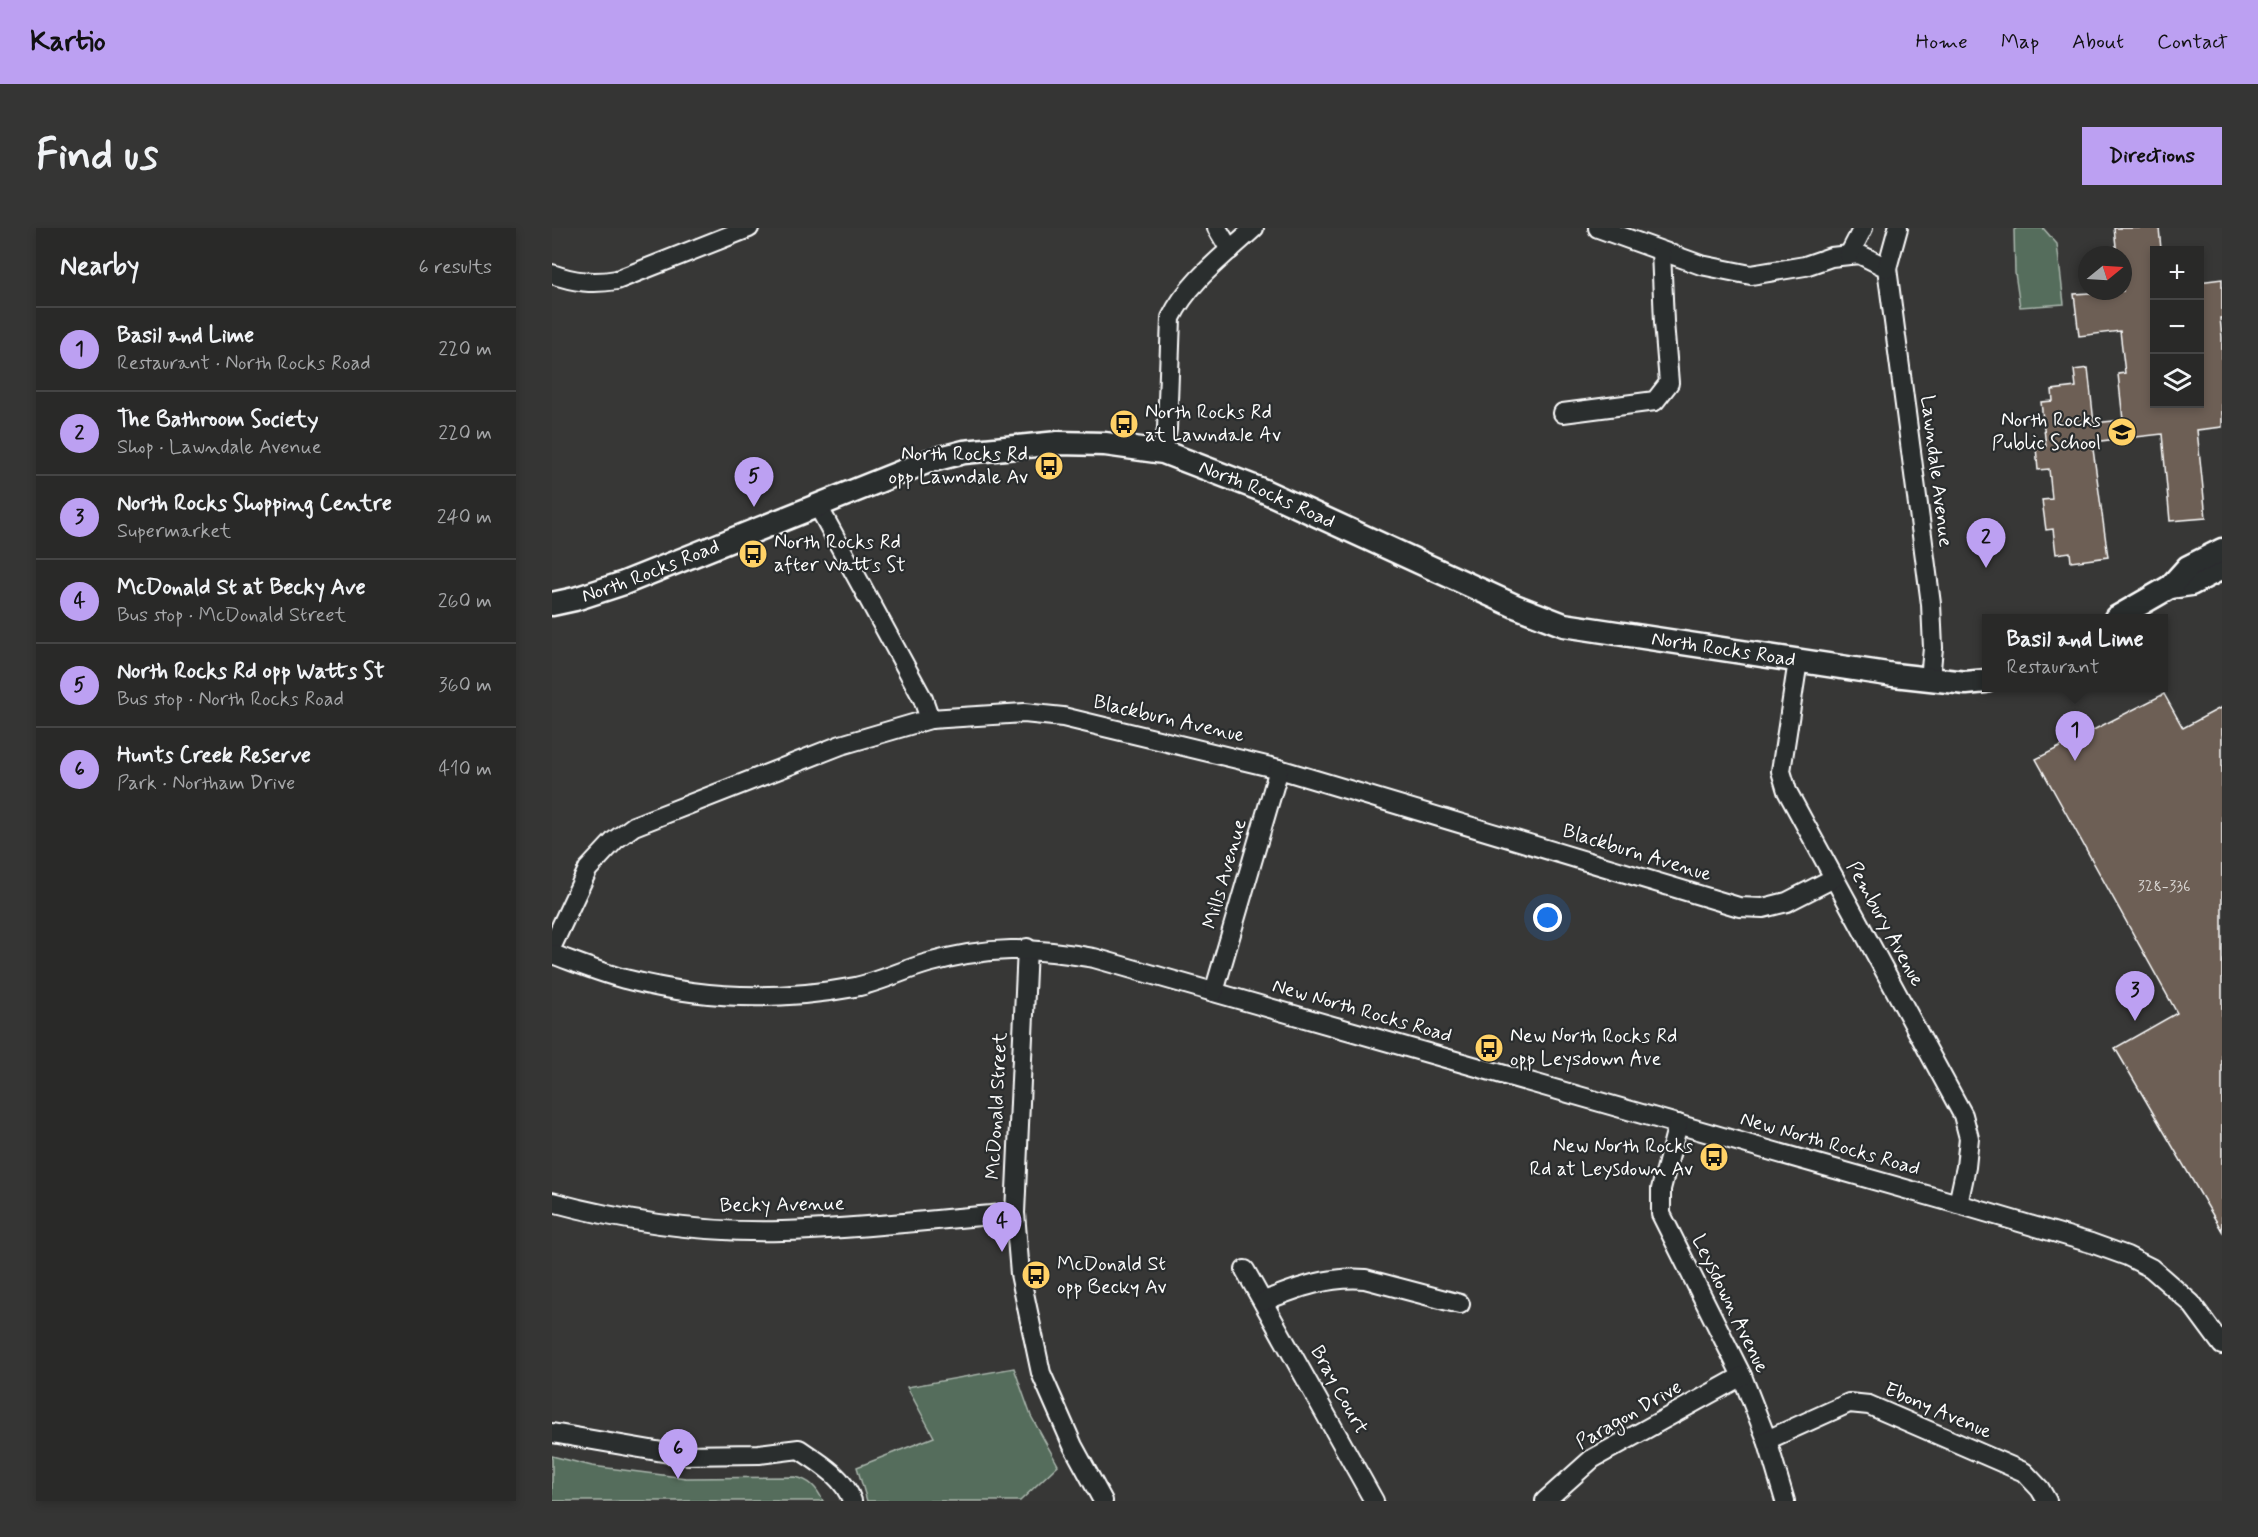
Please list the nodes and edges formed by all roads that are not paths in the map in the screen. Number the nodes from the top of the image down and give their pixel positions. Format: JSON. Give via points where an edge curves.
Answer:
{"nodes":[{"id":1,"x":749,"y":228,"type":"edge"},
{"id":2,"x":1217,"y":228,"type":"edge"},
{"id":3,"x":1254,"y":228,"type":"edge"},
{"id":4,"x":1598,"y":228,"type":"edge"},
{"id":5,"x":1863,"y":228,"type":"edge"},
{"id":6,"x":1898,"y":228,"type":"edge"},
{"id":7,"x":1230,"y":250,"type":"junction"},
{"id":8,"x":1661,"y":251,"type":"junction"},
{"id":9,"x":1849,"y":255,"type":"junction"},
{"id":10,"x":1887,"y":268,"type":"junction"},
{"id":11,"x":552,"y":273,"type":"edge"},
{"id":12,"x":1563,"y":413,"type":"dead end"},
{"id":13,"x":1163,"y":452,"type":"junction"},
{"id":14,"x":818,"y":506,"type":"junction"},
{"id":15,"x":2222,"y":550,"type":"edge"},
{"id":16,"x":2222,"y":568,"type":"edge"},
{"id":17,"x":2170,"y":587,"type":"junction"},
{"id":18,"x":552,"y":603,"type":"edge"},
{"id":19,"x":2123,"y":614,"type":"edge"},
{"id":20,"x":1798,"y":661,"type":"junction"},
{"id":21,"x":1930,"y":679,"type":"junction"},
{"id":22,"x":1982,"y":681,"type":"edge"},
{"id":23,"x":930,"y":720,"type":"junction"},
{"id":24,"x":1279,"y":769,"type":"junction"},
{"id":25,"x":1834,"y":878,"type":"junction"},
{"id":26,"x":552,"y":946,"type":"edge"},
{"id":27,"x":1027,"y":948,"type":"junction"},
{"id":28,"x":552,"y":954,"type":"edge"},
{"id":29,"x":1214,"y":992,"type":"junction"},
{"id":30,"x":1678,"y":1124,"type":"junction"},
{"id":31,"x":552,"y":1202,"type":"edge"},
{"id":32,"x":1958,"y":1204,"type":"junction"},
{"id":33,"x":1015,"y":1213,"type":"junction"},
{"id":34,"x":1245,"y":1270,"type":"dead end"},
{"id":35,"x":1264,"y":1300,"type":"junction"},
{"id":36,"x":1460,"y":1305,"type":"dead end"},
{"id":37,"x":2222,"y":1345,"type":"edge"},
{"id":38,"x":1742,"y":1376,"type":"junction"},
{"id":39,"x":552,"y":1433,"type":"edge"},
{"id":40,"x":1767,"y":1440,"type":"junction"},
{"id":41,"x":852,"y":1501,"type":"edge"},
{"id":42,"x":1103,"y":1501,"type":"edge"},
{"id":43,"x":1374,"y":1501,"type":"edge"},
{"id":44,"x":1545,"y":1501,"type":"edge"},
{"id":45,"x":1785,"y":1501,"type":"edge"},
{"id":46,"x":2047,"y":1501,"type":"edge"}],
"edges":[{"from":1,"to":11,"type":"street","via":[[617,280],[572,281]]},
{"from":2,"to":7,"type":"street"},
{"from":3,"to":7,"type":"street"},
{"from":4,"to":8,"type":"street"},
{"from":5,"to":9,"type":"street"},
{"from":6,"to":10,"type":"street","name":"Lawndale Avenue"},
{"from":7,"to":13,"type":"street","via":[[1176,306],[1171,318]]},
{"from":8,"to":9,"type":"street","via":[[1701,265],[1751,275]]},
{"from":8,"to":12,"type":"street","via":[[1669,383],[1655,401]]},
{"from":9,"to":10,"type":"street","via":[[1859,254]]},
{"from":10,"to":21,"type":"street","name":"Lawndale Avenue","via":[[1931,604]]},
{"from":13,"to":14,"type":"main road","name":"North Rocks Road","via":[[1105,444],[1058,443],[964,452],[929,461]]},
{"from":13,"to":20,"type":"main road","name":"North Rocks Road","via":[[1262,490],[1564,626]]},
{"from":14,"to":18,"type":"main road","name":"North Rocks Road","via":[[598,592]]},
{"from":14,"to":23,"type":"street"},
{"from":15,"to":17,"type":"main road","via":[[2188,567]]},
{"from":16,"to":17,"type":"main road","via":[[2191,585]]},
{"from":17,"to":19,"type":"main road"},
{"from":20,"to":21,"type":"main road","name":"North Rocks Road"},
{"from":20,"to":25,"type":"street","name":"Pembury Avenue","via":[[1781,771],[1787,791]]},
{"from":21,"to":22,"type":"main road","name":"North Rocks Road"},
{"from":23,"to":24,"type":"street","name":"Blackburn Avenue","via":[[1024,713],[1063,717]]},
{"from":23,"to":26,"type":"street","name":"Blackburn Avenue","via":[[841,745],[634,826],[588,869]]},
{"from":24,"to":25,"type":"street","name":"Blackburn Avenue","via":[[1739,907],[1763,908],[1787,902]]},
{"from":24,"to":29,"type":"street","name":"Mills Avenue"},
{"from":25,"to":32,"type":"street","name":"Pembury Avenue","via":[[1963,1114],[1969,1138]]},
{"from":27,"to":28,"type":"street","name":"New North Rocks Road","via":[[957,956],[859,986],[784,996],[719,995],[667,988],[629,980]]},
{"from":27,"to":29,"type":"street","name":"New North Rocks Road","via":[[1094,958]]},
{"from":27,"to":33,"type":"street","name":"McDonald Street"},
{"from":29,"to":30,"type":"street","name":"New North Rocks Road"},
{"from":30,"to":32,"type":"street","name":"New North Rocks Road"},
{"from":30,"to":38,"type":"street","name":"Leysdown Avenue","via":[[1661,1189],[1661,1214]]},
{"from":31,"to":33,"type":"street","name":"Becky Avenue","via":[[631,1220],[750,1231]]},
{"from":32,"to":37,"type":"street","name":"New North Rocks Road","via":[[2091,1243],[2151,1268],[2191,1303]]},
{"from":33,"to":42,"type":"street","name":"McDonald Street","via":[[1020,1274],[1041,1373],[1073,1446]]},
{"from":34,"to":35,"type":"street","name":"Bray Court"},
{"from":35,"to":36,"type":"street","via":[[1314,1282],[1352,1278]]},
{"from":35,"to":43,"type":"street","name":"Bray Court"},
{"from":38,"to":40,"type":"street","name":"Leysdown Avenue"},
{"from":38,"to":44,"type":"street","name":"Paragon Drive","via":[[1592,1459]]},
{"from":39,"to":41,"type":"street","via":[[680,1455],[799,1449],[848,1488]]},
{"from":40,"to":45,"type":"street","name":"Leysdown Avenue"},
{"from":40,"to":46,"type":"street","name":"Ebony Avenue","via":[[1849,1403],[1869,1405],[2024,1472]]}]}
